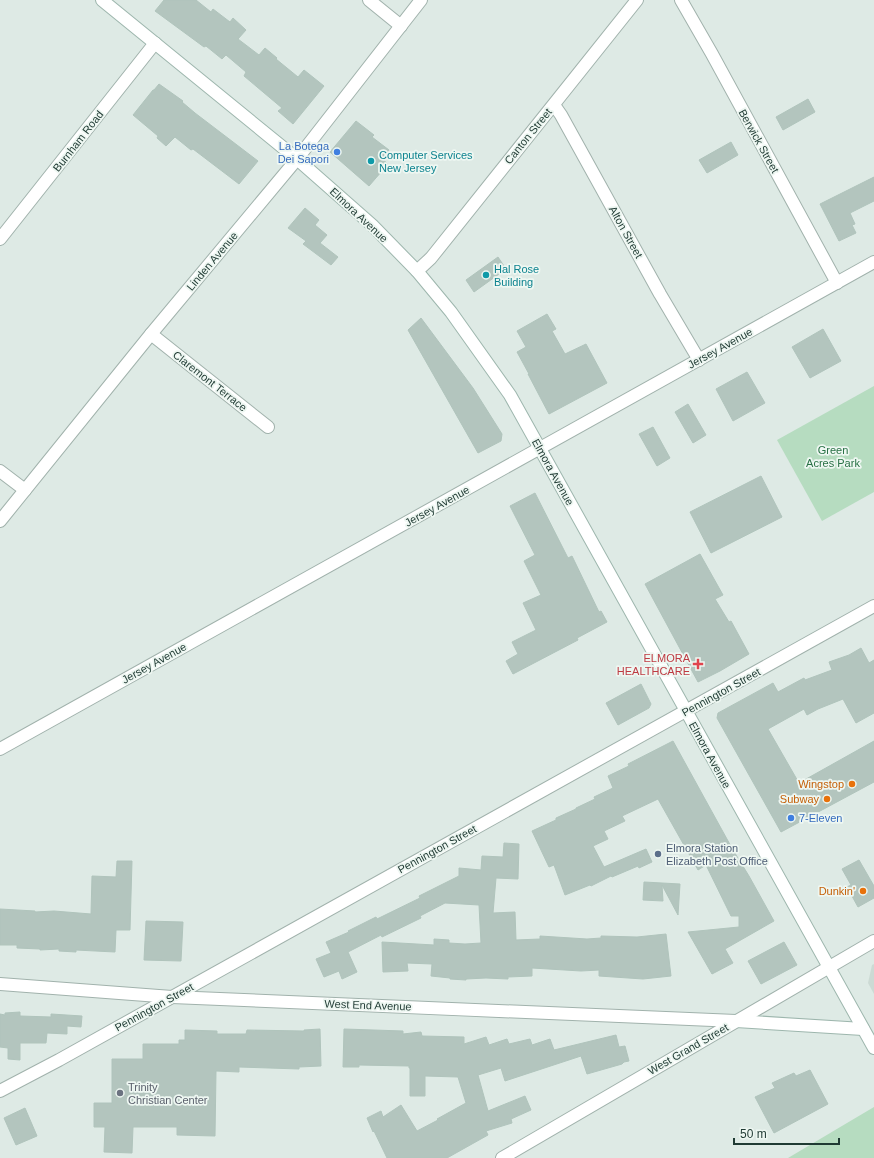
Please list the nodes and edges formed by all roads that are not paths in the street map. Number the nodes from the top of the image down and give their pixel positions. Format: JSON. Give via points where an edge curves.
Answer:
{"nodes":[{"id":1,"x":102,"y":0,"type":"edge"},
{"id":2,"x":369,"y":0,"type":"edge"},
{"id":3,"x":421,"y":0,"type":"edge"},
{"id":4,"x":638,"y":0,"type":"edge"},
{"id":5,"x":681,"y":0,"type":"edge"},
{"id":6,"x":401,"y":26,"type":"junction"},
{"id":7,"x":155,"y":43,"type":"junction"},
{"id":8,"x":554,"y":105,"type":"junction"},
{"id":9,"x":297,"y":159,"type":"junction"},
{"id":10,"x":0,"y":239,"type":"edge"},
{"id":11,"x":874,"y":262,"type":"edge"},
{"id":12,"x":417,"y":271,"type":"junction"},
{"id":13,"x":837,"y":283,"type":"junction"},
{"id":14,"x":151,"y":334,"type":"junction"},
{"id":15,"x":699,"y":360,"type":"junction"},
{"id":16,"x":268,"y":427,"type":"dead end"},
{"id":17,"x":540,"y":449,"type":"junction"},
{"id":18,"x":0,"y":471,"type":"edge"},
{"id":19,"x":25,"y":490,"type":"junction"},
{"id":20,"x":0,"y":521,"type":"edge"},
{"id":21,"x":874,"y":606,"type":"edge"},
{"id":22,"x":686,"y":711,"type":"junction"},
{"id":23,"x":0,"y":748,"type":"edge"},
{"id":24,"x":874,"y":941,"type":"edge"},
{"id":25,"x":829,"y":967,"type":"junction"},
{"id":26,"x":0,"y":984,"type":"edge"},
{"id":27,"x":172,"y":997,"type":"junction"},
{"id":28,"x":736,"y":1021,"type":"junction"},
{"id":29,"x":863,"y":1029,"type":"junction"},
{"id":30,"x":874,"y":1048,"type":"edge"},
{"id":31,"x":0,"y":1091,"type":"edge"},
{"id":32,"x":502,"y":1158,"type":"edge"}],
"edges":[{"from":1,"to":7,"type":"street","name":"Elmora Avenue"},
{"from":2,"to":6,"type":"street"},
{"from":3,"to":6,"type":"street","name":"Linden Avenue"},
{"from":4,"to":8,"type":"street","name":"Canton Street"},
{"from":5,"to":13,"type":"street","name":"Berwick Street"},
{"from":6,"to":9,"type":"street","name":"Linden Avenue"},
{"from":7,"to":9,"type":"street","name":"Elmora Avenue"},
{"from":7,"to":10,"type":"street","name":"Burnham Road"},
{"from":8,"to":12,"type":"street","name":"Canton Street","via":[[431,258]]},
{"from":8,"to":15,"type":"street","name":"Alton Street"},
{"from":9,"to":12,"type":"street","name":"Elmora Avenue","via":[[372,225]]},
{"from":9,"to":14,"type":"street","name":"Linden Avenue"},
{"from":11,"to":13,"type":"street","name":"Jersey Avenue"},
{"from":12,"to":17,"type":"street","name":"Elmora Avenue","via":[[451,312],[510,395]]},
{"from":13,"to":15,"type":"street","name":"Jersey Avenue"},
{"from":14,"to":16,"type":"street","name":"Claremont Terrace"},
{"from":14,"to":19,"type":"street","name":"Linden Avenue"},
{"from":15,"to":17,"type":"street","name":"Jersey Avenue"},
{"from":17,"to":22,"type":"street","name":"Elmora Avenue"},
{"from":17,"to":23,"type":"street","name":"Jersey Avenue"},
{"from":18,"to":19,"type":"street"},
{"from":19,"to":20,"type":"street","name":"Linden Avenue"},
{"from":21,"to":22,"type":"street","name":"Pennington Street"},
{"from":22,"to":25,"type":"street","name":"Elmora Avenue"},
{"from":22,"to":27,"type":"street","name":"Pennington Street"},
{"from":24,"to":25,"type":"street","name":"West Grand Street"},
{"from":25,"to":28,"type":"street","name":"West Grand Street"},
{"from":25,"to":29,"type":"street","name":"Elmora Avenue"},
{"from":26,"to":27,"type":"street","name":"West End Avenue"},
{"from":27,"to":28,"type":"street","name":"West End Avenue"},
{"from":27,"to":31,"type":"street","name":"Pennington Street"},
{"from":28,"to":29,"type":"street","name":"West End Avenue"},
{"from":28,"to":32,"type":"street","name":"West Grand Street"},
{"from":29,"to":30,"type":"street","name":"Elmora Avenue"}]}
